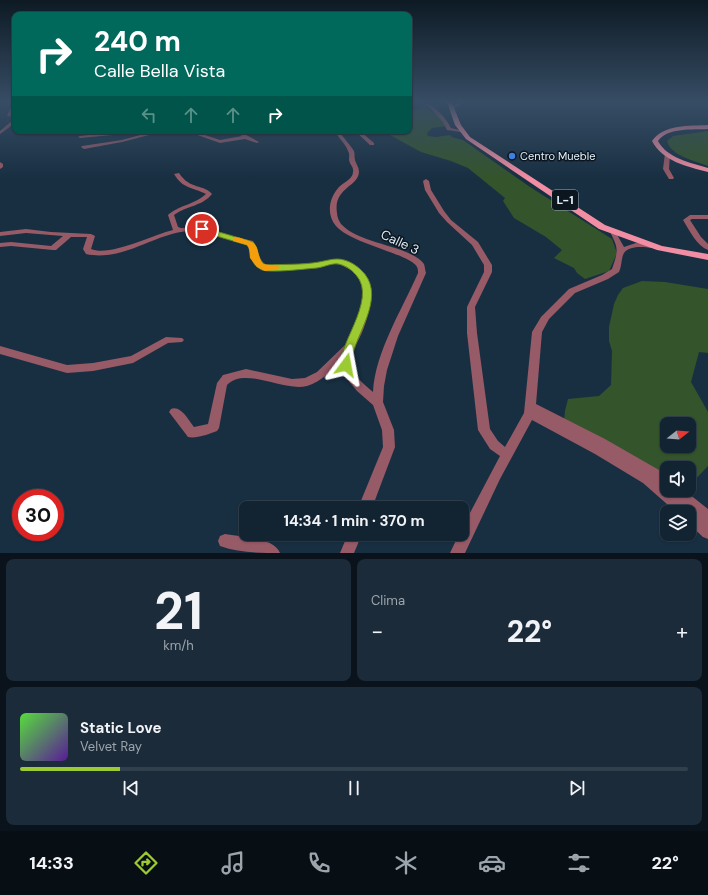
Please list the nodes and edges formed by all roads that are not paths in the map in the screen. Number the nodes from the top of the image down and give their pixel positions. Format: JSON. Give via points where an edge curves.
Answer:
{"nodes":[{"id":1,"x":449,"y":128,"type":"edge"},
{"id":2,"x":461,"y":128,"type":"edge"},
{"id":3,"x":464,"y":128,"type":"edge"},
{"id":4,"x":708,"y":128,"type":"edge"},
{"id":5,"x":462,"y":131,"type":"junction"},
{"id":6,"x":109,"y":134,"type":"edge"},
{"id":7,"x":151,"y":134,"type":"edge"},
{"id":8,"x":197,"y":134,"type":"edge"},
{"id":9,"x":241,"y":134,"type":"edge"},
{"id":10,"x":338,"y":134,"type":"edge"},
{"id":11,"x":361,"y":134,"type":"edge"},
{"id":12,"x":80,"y":137,"type":"dead end"},
{"id":13,"x":246,"y":137,"type":"junction"},
{"id":14,"x":257,"y":142,"type":"dead end"},
{"id":15,"x":372,"y":144,"type":"dead end"},
{"id":16,"x":84,"y":147,"type":"dead end"},
{"id":17,"x":667,"y":154,"type":"junction"},
{"id":18,"x":0,"y":164,"type":"edge"},
{"id":19,"x":0,"y":167,"type":"edge"},
{"id":20,"x":708,"y":170,"type":"edge"},
{"id":21,"x":177,"y":174,"type":"dead end"},
{"id":22,"x":671,"y":178,"type":"dead end"},
{"id":23,"x":426,"y":181,"type":"dead end"},
{"id":24,"x":708,"y":217,"type":"edge"},
{"id":25,"x":179,"y":230,"type":"junction"},
{"id":26,"x":613,"y":232,"type":"junction"},
{"id":27,"x":0,"y":234,"type":"edge"},
{"id":28,"x":69,"y":235,"type":"junction"},
{"id":29,"x":0,"y":245,"type":"edge"},
{"id":30,"x":652,"y":246,"type":"junction"},
{"id":31,"x":708,"y":248,"type":"edge"},
{"id":32,"x":622,"y":252,"type":"junction"},
{"id":33,"x":708,"y":254,"type":"edge"},
{"id":34,"x":708,"y":257,"type":"edge"},
{"id":35,"x":178,"y":340,"type":"dead end"},
{"id":36,"x":352,"y":342,"type":"junction"},
{"id":37,"x":0,"y":350,"type":"edge"},
{"id":38,"x":375,"y":400,"type":"junction"},
{"id":39,"x":531,"y":410,"type":"junction"},
{"id":40,"x":175,"y":412,"type":"dead end"},
{"id":41,"x":508,"y":454,"type":"junction"},
{"id":42,"x":660,"y":478,"type":"edge"},
{"id":43,"x":682,"y":497,"type":"edge"},
{"id":44,"x":368,"y":501,"type":"edge"},
{"id":45,"x":678,"y":505,"type":"edge"},
{"id":46,"x":708,"y":518,"type":"edge"},
{"id":47,"x":696,"y":521,"type":"edge"},
{"id":48,"x":708,"y":532,"type":"edge"},
{"id":49,"x":225,"y":541,"type":"dead end"},
{"id":50,"x":352,"y":541,"type":"edge"},
{"id":51,"x":273,"y":553,"type":"edge"},
{"id":52,"x":347,"y":553,"type":"edge"},
{"id":53,"x":458,"y":553,"type":"edge"}],
"edges":[{"from":1,"to":5,"type":"street"},
{"from":2,"to":5,"type":"main road","number":"L-1"},
{"from":3,"to":33,"type":"main road","number":"L-1","via":[[473,138],[597,220],[643,240]]},
{"from":4,"to":17,"type":"main road","via":[[669,131],[659,135],[655,141],[656,145]]},
{"from":4,"to":20,"type":"main road","via":[[671,133],[664,137],[662,142],[673,154]]},
{"from":5,"to":26,"type":"main road","number":"L-1","via":[[468,138],[526,178],[592,222]]},
{"from":6,"to":12,"type":"street"},
{"from":7,"to":16,"type":"street"},
{"from":8,"to":13,"type":"street","via":[[220,142]]},
{"from":9,"to":13,"type":"street"},
{"from":10,"to":38,"type":"street","name":"Calle 3","via":[[352,153],[356,168],[353,180],[341,189],[333,204],[332,212],[336,223],[358,237],[416,260],[422,273],[385,362]]},
{"from":11,"to":15,"type":"street"},
{"from":13,"to":14,"type":"street"},
{"from":17,"to":20,"type":"main road"},
{"from":17,"to":22,"type":"street","via":[[666,169]]},
{"from":18,"to":19,"type":"street"},
{"from":21,"to":25,"type":"street","via":[[186,186],[209,194],[205,199],[182,207],[171,215],[175,228]]},
{"from":23,"to":41,"type":"street","via":[[428,190],[441,212],[475,244],[488,265],[488,272],[471,307],[472,333],[484,430],[492,445]]},
{"from":24,"to":31,"type":"street","via":[[690,217],[686,220]]},
{"from":25,"to":28,"type":"street","via":[[109,254],[89,252],[87,249],[91,236]]},
{"from":25,"to":36,"type":"street","via":[[202,229],[247,242],[253,247],[255,258],[265,268],[318,265],[337,261],[354,268],[362,275],[368,296]]},
{"from":26,"to":30,"type":"main road","number":"L-1"},
{"from":26,"to":32,"type":"street"},
{"from":27,"to":28,"type":"street","via":[[26,231]]},
{"from":28,"to":29,"type":"street","via":[[53,248]]},
{"from":30,"to":32,"type":"street","via":[[634,244]]},
{"from":30,"to":34,"type":"main road","number":"L-1"},
{"from":32,"to":39,"type":"street","via":[[616,270],[572,291],[545,317],[537,332],[535,343]]},
{"from":35,"to":37,"type":"street","via":[[166,340],[133,359],[67,369]]},
{"from":36,"to":38,"type":"street","via":[[346,365],[351,376]]},
{"from":36,"to":40,"type":"street","via":[[321,375],[306,382],[292,383],[246,373],[226,378],[222,383],[213,428],[192,433]]},
{"from":38,"to":44,"type":"street","via":[[388,430],[389,447]]},
{"from":39,"to":41,"type":"street"},
{"from":39,"to":42,"type":"street","via":[[601,443]]},
{"from":39,"to":45,"type":"street","via":[[647,479]]},
{"from":41,"to":53,"type":"street"},
{"from":43,"to":46,"type":"street"},
{"from":47,"to":48,"type":"street"},
{"from":49,"to":51,"type":"street","via":[[266,548]]},
{"from":50,"to":52,"type":"street"}]}
